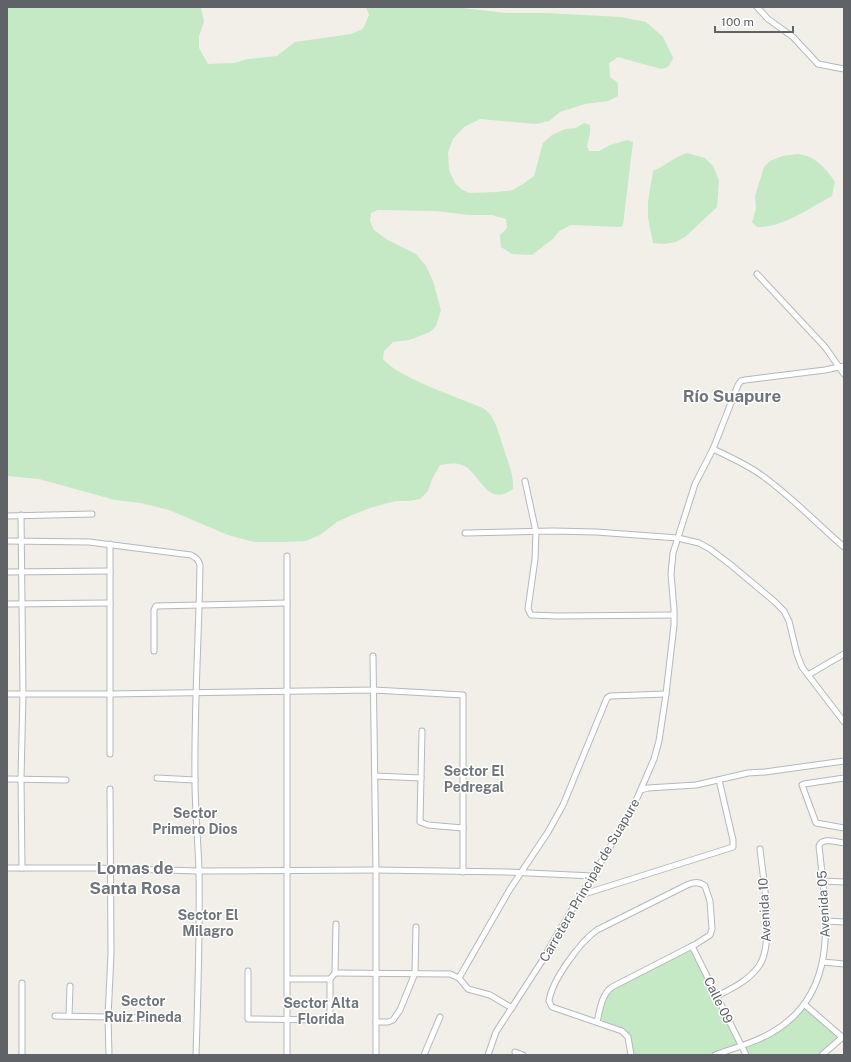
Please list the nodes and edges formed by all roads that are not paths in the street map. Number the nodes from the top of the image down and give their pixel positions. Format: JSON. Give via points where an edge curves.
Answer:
{"nodes":[{"id":1,"x":756,"y":7,"type":"edge"},
{"id":2,"x":844,"y":69,"type":"edge"},
{"id":3,"x":757,"y":274,"type":"dead end"},
{"id":4,"x":844,"y":366,"type":"edge"},
{"id":5,"x":838,"y":367,"type":"junction"},
{"id":6,"x":844,"y":374,"type":"edge"},
{"id":7,"x":713,"y":448,"type":"junction"},
{"id":8,"x":525,"y":481,"type":"dead end"},
{"id":9,"x":92,"y":514,"type":"dead end"},
{"id":10,"x":21,"y":515,"type":"junction"},
{"id":11,"x":7,"y":516,"type":"edge"},
{"id":12,"x":536,"y":532,"type":"junction"},
{"id":13,"x":465,"y":533,"type":"dead end"},
{"id":14,"x":678,"y":538,"type":"junction"},
{"id":15,"x":7,"y":541,"type":"edge"},
{"id":16,"x":21,"y":541,"type":"junction"},
{"id":17,"x":110,"y":544,"type":"junction"},
{"id":18,"x":844,"y":547,"type":"edge"},
{"id":19,"x":287,"y":556,"type":"dead end"},
{"id":20,"x":7,"y":572,"type":"edge"},
{"id":21,"x":21,"y":572,"type":"junction"},
{"id":22,"x":110,"y":572,"type":"junction"},
{"id":23,"x":110,"y":603,"type":"junction"},
{"id":24,"x":287,"y":603,"type":"junction"},
{"id":25,"x":7,"y":604,"type":"edge"},
{"id":26,"x":22,"y":604,"type":"junction"},
{"id":27,"x":199,"y":605,"type":"junction"},
{"id":28,"x":674,"y":615,"type":"junction"},
{"id":29,"x":154,"y":651,"type":"dead end"},
{"id":30,"x":844,"y":654,"type":"edge"},
{"id":31,"x":373,"y":656,"type":"dead end"},
{"id":32,"x":808,"y":675,"type":"junction"},
{"id":33,"x":374,"y":690,"type":"junction"},
{"id":34,"x":287,"y":691,"type":"junction"},
{"id":35,"x":195,"y":693,"type":"junction"},
{"id":36,"x":7,"y":694,"type":"edge"},
{"id":37,"x":23,"y":694,"type":"junction"},
{"id":38,"x":110,"y":694,"type":"junction"},
{"id":39,"x":666,"y":694,"type":"junction"},
{"id":40,"x":844,"y":722,"type":"edge"},
{"id":41,"x":422,"y":731,"type":"dead end"},
{"id":42,"x":110,"y":754,"type":"dead end"},
{"id":43,"x":844,"y":761,"type":"edge"},
{"id":44,"x":375,"y":776,"type":"junction"},
{"id":45,"x":7,"y":778,"type":"edge"},
{"id":46,"x":21,"y":778,"type":"junction"},
{"id":47,"x":157,"y":778,"type":"dead end"},
{"id":48,"x":421,"y":778,"type":"junction"},
{"id":49,"x":844,"y":778,"type":"edge"},
{"id":50,"x":66,"y":780,"type":"dead end"},
{"id":51,"x":195,"y":780,"type":"junction"},
{"id":52,"x":719,"y":780,"type":"junction"},
{"id":53,"x":110,"y":789,"type":"dead end"},
{"id":54,"x":641,"y":790,"type":"junction"},
{"id":55,"x":463,"y":828,"type":"junction"},
{"id":56,"x":844,"y":828,"type":"edge"},
{"id":57,"x":844,"y":843,"type":"edge"},
{"id":58,"x":760,"y":849,"type":"dead end"},
{"id":59,"x":7,"y":868,"type":"edge"},
{"id":60,"x":22,"y":868,"type":"junction"},
{"id":61,"x":111,"y":868,"type":"junction"},
{"id":62,"x":287,"y":870,"type":"junction"},
{"id":63,"x":376,"y":870,"type":"junction"},
{"id":64,"x":198,"y":871,"type":"junction"},
{"id":65,"x":463,"y":872,"type":"junction"},
{"id":66,"x":520,"y":873,"type":"junction"},
{"id":67,"x":593,"y":876,"type":"junction"},
{"id":68,"x":823,"y":881,"type":"junction"},
{"id":69,"x":844,"y":882,"type":"edge"},
{"id":70,"x":581,"y":895,"type":"junction"},
{"id":71,"x":826,"y":921,"type":"junction"},
{"id":72,"x":844,"y":922,"type":"edge"},
{"id":73,"x":336,"y":924,"type":"dead end"},
{"id":74,"x":416,"y":927,"type":"dead end"},
{"id":75,"x":692,"y":946,"type":"junction"},
{"id":76,"x":823,"y":962,"type":"junction"},
{"id":77,"x":844,"y":964,"type":"edge"},
{"id":78,"x":248,"y":972,"type":"dead end"},
{"id":79,"x":415,"y":973,"type":"junction"},
{"id":80,"x":335,"y":974,"type":"junction"},
{"id":81,"x":376,"y":974,"type":"junction"},
{"id":82,"x":459,"y":978,"type":"junction"},
{"id":83,"x":288,"y":979,"type":"junction"},
{"id":84,"x":330,"y":979,"type":"junction"},
{"id":85,"x":22,"y":983,"type":"dead end"},
{"id":86,"x":70,"y":986,"type":"dead end"},
{"id":87,"x":717,"y":996,"type":"junction"},
{"id":88,"x":804,"y":1004,"type":"junction"},
{"id":89,"x":512,"y":1008,"type":"junction"},
{"id":90,"x":56,"y":1016,"type":"dead end"},
{"id":91,"x":69,"y":1016,"type":"junction"},
{"id":92,"x":108,"y":1017,"type":"junction"},
{"id":93,"x":440,"y":1017,"type":"dead end"},
{"id":94,"x":159,"y":1018,"type":"dead end"},
{"id":95,"x":288,"y":1019,"type":"junction"},
{"id":96,"x":376,"y":1022,"type":"junction"},
{"id":97,"x":597,"y":1022,"type":"junction"},
{"id":98,"x":843,"y":1037,"type":"edge"},
{"id":99,"x":742,"y":1046,"type":"junction"},
{"id":100,"x":515,"y":1052,"type":"dead end"},
{"id":101,"x":22,"y":1055,"type":"edge"},
{"id":102,"x":109,"y":1055,"type":"edge"},
{"id":103,"x":196,"y":1055,"type":"edge"},
{"id":104,"x":287,"y":1055,"type":"edge"},
{"id":105,"x":376,"y":1055,"type":"edge"},
{"id":106,"x":424,"y":1055,"type":"edge"},
{"id":107,"x":488,"y":1055,"type":"edge"},
{"id":108,"x":524,"y":1055,"type":"edge"},
{"id":109,"x":631,"y":1055,"type":"edge"},
{"id":110,"x":715,"y":1055,"type":"edge"},
{"id":111,"x":746,"y":1055,"type":"edge"},
{"id":112,"x":822,"y":1055,"type":"edge"}],
"edges":[{"from":1,"to":2,"type":"street","via":[[794,37],[818,64]]},
{"from":3,"to":5,"type":"street","via":[[825,347]]},
{"from":4,"to":5,"type":"street","name":"Carretera Principal de Suapure"},
{"from":5,"to":6,"type":"street"},
{"from":5,"to":7,"type":"street","name":"Carretera Principal de Suapure","via":[[741,381]]},
{"from":7,"to":14,"type":"street","name":"Carretera Principal de Suapure","via":[[695,484]]},
{"from":7,"to":18,"type":"street","via":[[762,475]]},
{"from":8,"to":12,"type":"street"},
{"from":9,"to":10,"type":"street"},
{"from":10,"to":11,"type":"street"},
{"from":10,"to":16,"type":"street"},
{"from":12,"to":13,"type":"street"},
{"from":12,"to":14,"type":"street","via":[[596,532]]},
{"from":12,"to":28,"type":"street","via":[[528,609],[531,615]]},
{"from":14,"to":28,"type":"street","name":"Carretera Principal de Suapure","via":[[671,568]]},
{"from":14,"to":32,"type":"street","via":[[699,543],[710,549],[784,611],[799,660]]},
{"from":15,"to":16,"type":"street"},
{"from":16,"to":17,"type":"street"},
{"from":16,"to":21,"type":"street"},
{"from":17,"to":22,"type":"street"},
{"from":17,"to":27,"type":"street","via":[[196,557],[200,565]]},
{"from":19,"to":24,"type":"street"},
{"from":20,"to":21,"type":"street"},
{"from":21,"to":22,"type":"street"},
{"from":21,"to":26,"type":"street"},
{"from":22,"to":23,"type":"street"},
{"from":23,"to":26,"type":"street"},
{"from":23,"to":38,"type":"street"},
{"from":24,"to":27,"type":"street"},
{"from":24,"to":34,"type":"street"},
{"from":25,"to":26,"type":"street"},
{"from":26,"to":37,"type":"street"},
{"from":27,"to":29,"type":"street","via":[[156,606]]},
{"from":27,"to":35,"type":"street"},
{"from":28,"to":39,"type":"street","name":"Carretera Principal de Suapure"},
{"from":30,"to":32,"type":"street"},
{"from":31,"to":33,"type":"street"},
{"from":32,"to":40,"type":"street"},
{"from":33,"to":34,"type":"street"},
{"from":33,"to":44,"type":"street"},
{"from":33,"to":55,"type":"street","via":[[463,695]]},
{"from":34,"to":35,"type":"street"},
{"from":34,"to":62,"type":"street"},
{"from":35,"to":38,"type":"street"},
{"from":35,"to":51,"type":"street"},
{"from":36,"to":37,"type":"street"},
{"from":37,"to":38,"type":"street"},
{"from":37,"to":46,"type":"street"},
{"from":38,"to":42,"type":"street"},
{"from":39,"to":54,"type":"street","name":"Carretera Principal de Suapure","via":[[657,750]]},
{"from":39,"to":66,"type":"street","via":[[607,698],[563,805]]},
{"from":41,"to":48,"type":"street"},
{"from":43,"to":52,"type":"street","via":[[748,773]]},
{"from":44,"to":48,"type":"street"},
{"from":44,"to":63,"type":"street"},
{"from":45,"to":46,"type":"street"},
{"from":46,"to":50,"type":"street"},
{"from":46,"to":60,"type":"street"},
{"from":47,"to":51,"type":"street"},
{"from":48,"to":55,"type":"street","via":[[420,822]]},
{"from":49,"to":56,"type":"street","via":[[802,785],[816,823]]},
{"from":51,"to":64,"type":"street"},
{"from":52,"to":54,"type":"street","via":[[696,785]]},
{"from":52,"to":70,"type":"street","via":[[733,847]]},
{"from":53,"to":61,"type":"street"},
{"from":54,"to":67,"type":"street","name":"Carretera Principal de Suapure","via":[[624,825]]},
{"from":55,"to":65,"type":"street"},
{"from":57,"to":68,"type":"street","name":"Avenida 05","via":[[820,843]]},
{"from":58,"to":87,"type":"street","name":"Avenida 10","via":[[767,926],[764,957],[754,973],[742,983]]},
{"from":59,"to":60,"type":"street"},
{"from":60,"to":61,"type":"street"},
{"from":61,"to":64,"type":"street"},
{"from":61,"to":92,"type":"street"},
{"from":62,"to":63,"type":"street"},
{"from":62,"to":64,"type":"street"},
{"from":62,"to":83,"type":"street"},
{"from":63,"to":65,"type":"street"},
{"from":63,"to":81,"type":"street"},
{"from":64,"to":103,"type":"street","via":[[199,970]]},
{"from":65,"to":66,"type":"street"},
{"from":66,"to":67,"type":"street"},
{"from":66,"to":82,"type":"street"},
{"from":67,"to":70,"type":"street","name":"Carretera Principal de Suapure"},
{"from":68,"to":69,"type":"street"},
{"from":68,"to":71,"type":"street","name":"Avenida 05"},
{"from":70,"to":89,"type":"street","name":"Carretera Principal de Suapure"},
{"from":71,"to":72,"type":"street"},
{"from":71,"to":76,"type":"street","name":"Avenida 05"},
{"from":73,"to":80,"type":"street"},
{"from":74,"to":79,"type":"street"},
{"from":75,"to":87,"type":"street","name":"Calle 09"},
{"from":75,"to":97,"type":"street","via":[[608,990],[603,998]]},
{"from":75,"to":97,"type":"street","via":[[710,934],[712,929],[708,894],[705,886],[699,883],[692,883],[676,890],[593,933],[571,958],[553,988],[549,1001],[556,1008]]},
{"from":76,"to":77,"type":"street"},
{"from":76,"to":88,"type":"street","name":"Avenida 05","via":[[816,984]]},
{"from":78,"to":95,"type":"street","via":[[248,1019]]},
{"from":79,"to":81,"type":"street"},
{"from":79,"to":82,"type":"street","via":[[450,974]]},
{"from":79,"to":96,"type":"street","via":[[397,1016],[388,1022]]},
{"from":80,"to":81,"type":"street"},
{"from":80,"to":84,"type":"street"},
{"from":81,"to":96,"type":"street"},
{"from":82,"to":89,"type":"street","via":[[468,989],[490,995]]},
{"from":83,"to":84,"type":"street"},
{"from":83,"to":95,"type":"street"},
{"from":84,"to":95,"type":"street","via":[[329,1019]]},
{"from":85,"to":101,"type":"street"},
{"from":86,"to":91,"type":"street"},
{"from":87,"to":99,"type":"street","name":"Calle 09"},
{"from":88,"to":98,"type":"street"},
{"from":88,"to":99,"type":"street","name":"Avenida 05","via":[[787,1022]]},
{"from":89,"to":107,"type":"street","name":"Carretera Principal de Suapure","via":[[496,1032]]},
{"from":90,"to":91,"type":"street"},
{"from":91,"to":92,"type":"street"},
{"from":92,"to":94,"type":"street"},
{"from":92,"to":102,"type":"street"},
{"from":93,"to":106,"type":"street"},
{"from":95,"to":104,"type":"street"},
{"from":96,"to":105,"type":"street"},
{"from":97,"to":109,"type":"street","via":[[626,1033]]},
{"from":98,"to":112,"type":"street"},
{"from":99,"to":110,"type":"street","name":"Avenida 05"},
{"from":99,"to":111,"type":"street","name":"Calle 09"},
{"from":100,"to":108,"type":"street"}]}
